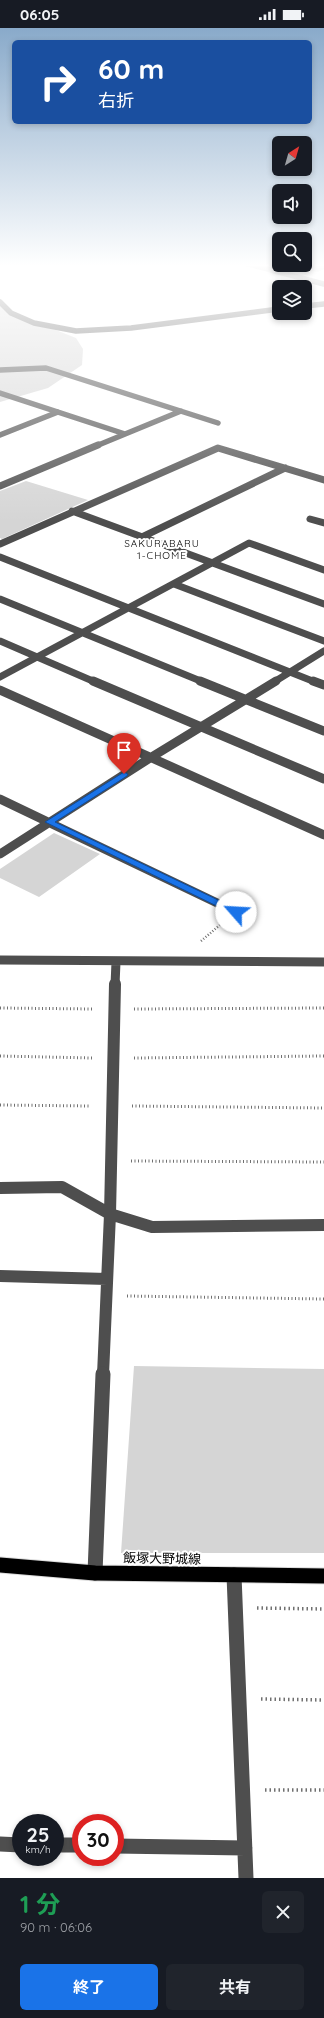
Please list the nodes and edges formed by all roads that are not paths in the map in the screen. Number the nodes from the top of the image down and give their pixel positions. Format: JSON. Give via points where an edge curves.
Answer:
{"nodes":[{"id":1,"x":0,"y":370,"type":"edge"},
{"id":2,"x":0,"y":393,"type":"edge"},
{"id":3,"x":181,"y":411,"type":"junction"},
{"id":4,"x":58,"y":412,"type":"junction"},
{"id":5,"x":218,"y":423,"type":"dead end"},
{"id":6,"x":125,"y":434,"type":"junction"},
{"id":7,"x":0,"y":435,"type":"edge"},
{"id":8,"x":285,"y":468,"type":"junction"},
{"id":9,"x":324,"y":480,"type":"edge"},
{"id":10,"x":0,"y":486,"type":"edge"},
{"id":11,"x":72,"y":511,"type":"junction"},
{"id":12,"x":310,"y":519,"type":"dead end"},
{"id":13,"x":324,"y":523,"type":"edge"},
{"id":14,"x":142,"y":537,"type":"junction"},
{"id":15,"x":0,"y":544,"type":"edge"},
{"id":16,"x":0,"y":557,"type":"edge"},
{"id":17,"x":213,"y":563,"type":"junction"},
{"id":18,"x":324,"y":570,"type":"edge"},
{"id":19,"x":174,"y":584,"type":"junction"},
{"id":20,"x":0,"y":598,"type":"edge"},
{"id":21,"x":324,"y":604,"type":"edge"},
{"id":22,"x":129,"y":608,"type":"junction"},
{"id":23,"x":83,"y":633,"type":"junction"},
{"id":24,"x":0,"y":641,"type":"edge"},
{"id":25,"x":324,"y":641,"type":"edge"},
{"id":26,"x":324,"y":651,"type":"edge"},
{"id":27,"x":38,"y":657,"type":"junction"},
{"id":28,"x":291,"y":672,"type":"junction"},
{"id":29,"x":0,"y":677,"type":"edge"},
{"id":30,"x":324,"y":685,"type":"edge"},
{"id":31,"x":0,"y":690,"type":"edge"},
{"id":32,"x":245,"y":700,"type":"junction"},
{"id":33,"x":201,"y":726,"type":"junction"},
{"id":34,"x":324,"y":732,"type":"edge"},
{"id":35,"x":150,"y":758,"type":"junction"},
{"id":36,"x":324,"y":779,"type":"edge"},
{"id":37,"x":0,"y":799,"type":"edge"},
{"id":38,"x":49,"y":822,"type":"junction"},
{"id":39,"x":324,"y":835,"type":"edge"},
{"id":40,"x":0,"y":854,"type":"edge"},
{"id":41,"x":236,"y":912,"type":"road end"},
{"id":42,"x":0,"y":960,"type":"edge"},
{"id":43,"x":116,"y":962,"type":"junction"},
{"id":44,"x":324,"y":962,"type":"edge"},
{"id":45,"x":0,"y":1188,"type":"edge"},
{"id":46,"x":110,"y":1214,"type":"junction"},
{"id":47,"x":324,"y":1226,"type":"edge"},
{"id":48,"x":0,"y":1276,"type":"edge"},
{"id":49,"x":107,"y":1279,"type":"junction"},
{"id":50,"x":0,"y":1565,"type":"edge"},
{"id":51,"x":95,"y":1573,"type":"junction"},
{"id":52,"x":234,"y":1575,"type":"junction"},
{"id":53,"x":324,"y":1576,"type":"edge"},
{"id":54,"x":0,"y":1844,"type":"edge"},
{"id":55,"x":12,"y":1845,"type":"edge"},
{"id":56,"x":124,"y":1846,"type":"edge"},
{"id":57,"x":245,"y":1848,"type":"junction"},
{"id":58,"x":246,"y":1878,"type":"edge"}],
"edges":[{"from":1,"to":3,"type":"street","via":[[46,368]]},
{"from":2,"to":4,"type":"street"},
{"from":3,"to":5,"type":"street"},
{"from":3,"to":6,"type":"street"},
{"from":4,"to":6,"type":"street"},
{"from":4,"to":7,"type":"street"},
{"from":6,"to":10,"type":"street"},
{"from":8,"to":9,"type":"street"},
{"from":8,"to":11,"type":"street","via":[[218,448]]},
{"from":8,"to":14,"type":"street"},
{"from":11,"to":14,"type":"street"},
{"from":11,"to":15,"type":"street"},
{"from":12,"to":13,"type":"street"},
{"from":14,"to":17,"type":"street"},
{"from":16,"to":22,"type":"street"},
{"from":17,"to":18,"type":"street","via":[[249,544]]},
{"from":17,"to":19,"type":"street"},
{"from":17,"to":21,"type":"street"},
{"from":19,"to":22,"type":"street"},
{"from":19,"to":25,"type":"street"},
{"from":20,"to":23,"type":"street"},
{"from":22,"to":23,"type":"street"},
{"from":22,"to":28,"type":"street"},
{"from":23,"to":27,"type":"street"},
{"from":23,"to":32,"type":"street"},
{"from":24,"to":27,"type":"street"},
{"from":26,"to":28,"type":"street"},
{"from":27,"to":29,"type":"street"},
{"from":27,"to":33,"type":"street"},
{"from":28,"to":30,"type":"street"},
{"from":28,"to":32,"type":"street"},
{"from":31,"to":35,"type":"street"},
{"from":32,"to":33,"type":"street"},
{"from":32,"to":34,"type":"street"},
{"from":33,"to":35,"type":"street"},
{"from":33,"to":36,"type":"street"},
{"from":35,"to":38,"type":"street"},
{"from":35,"to":39,"type":"street"},
{"from":37,"to":38,"type":"street"},
{"from":38,"to":40,"type":"street"},
{"from":38,"to":41,"type":"street"},
{"from":42,"to":43,"type":"street"},
{"from":43,"to":44,"type":"street"},
{"from":43,"to":46,"type":"street"},
{"from":45,"to":46,"type":"street","via":[[62,1187]]},
{"from":46,"to":47,"type":"street","via":[[152,1227]]},
{"from":46,"to":49,"type":"street"},
{"from":48,"to":49,"type":"street"},
{"from":49,"to":51,"type":"street"},
{"from":50,"to":51,"type":"main road","name":"飯塚大野城線"},
{"from":51,"to":52,"type":"main road","name":"飯塚大野城線"},
{"from":52,"to":53,"type":"main road","name":"飯塚大野城線"},
{"from":52,"to":57,"type":"street"},
{"from":54,"to":55,"type":"street"},
{"from":56,"to":57,"type":"street"},
{"from":57,"to":58,"type":"street"}]}
